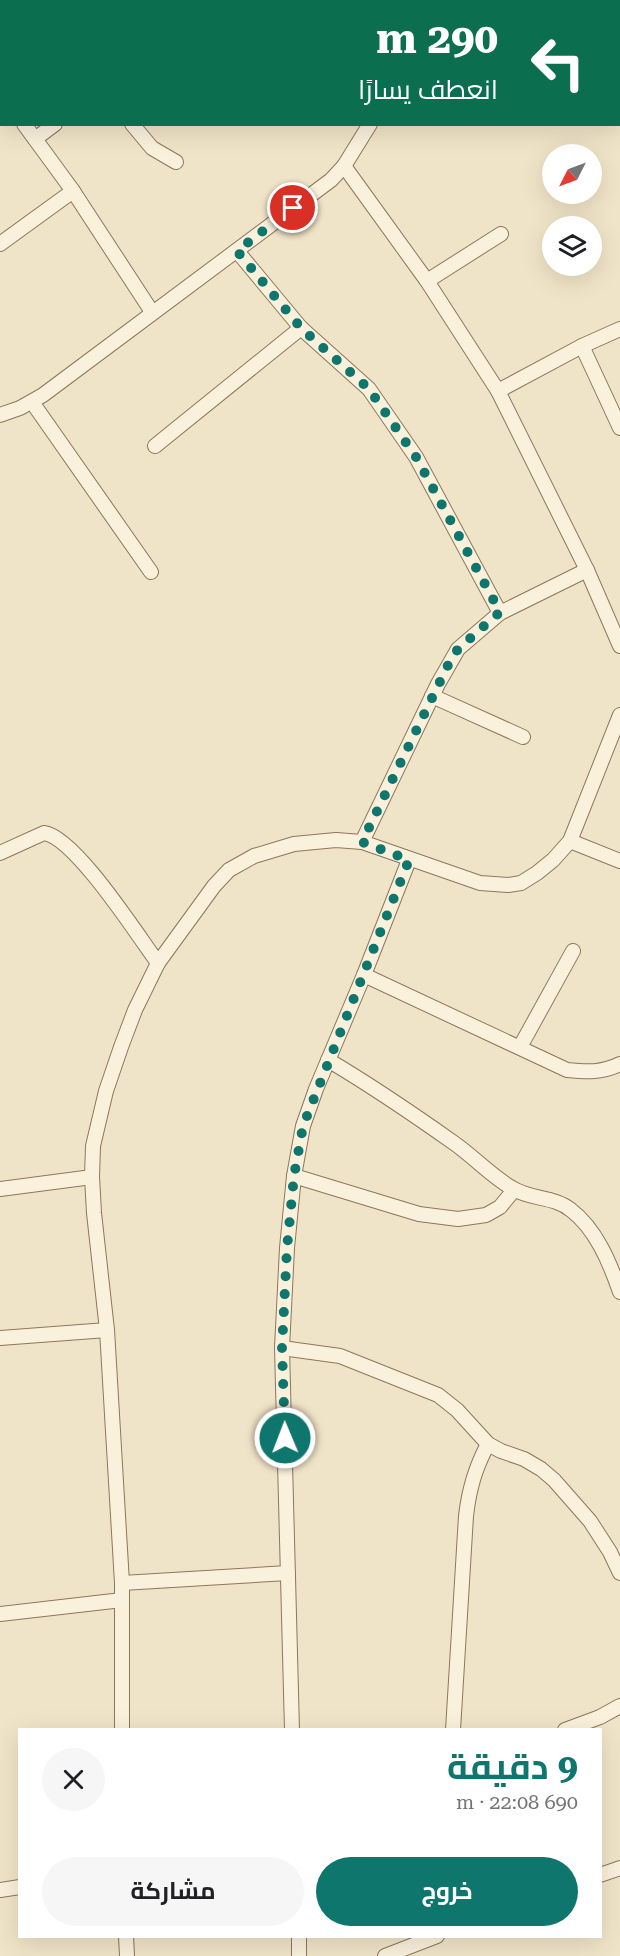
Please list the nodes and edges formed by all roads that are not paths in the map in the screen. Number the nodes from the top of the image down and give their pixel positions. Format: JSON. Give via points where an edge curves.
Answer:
{"nodes":[{"id":1,"x":25,"y":126,"type":"edge"},
{"id":2,"x":52,"y":126,"type":"edge"},
{"id":3,"x":134,"y":126,"type":"edge"},
{"id":4,"x":369,"y":126,"type":"edge"},
{"id":5,"x":35,"y":139,"type":"junction"},
{"id":6,"x":176,"y":162,"type":"dead end"},
{"id":7,"x":344,"y":166,"type":"junction"},
{"id":8,"x":73,"y":191,"type":"junction"},
{"id":9,"x":501,"y":234,"type":"dead end"},
{"id":10,"x":0,"y":244,"type":"edge"},
{"id":11,"x":237,"y":251,"type":"junction"},
{"id":12,"x":427,"y":281,"type":"junction"},
{"id":13,"x":152,"y":312,"type":"junction"},
{"id":14,"x":301,"y":328,"type":"junction"},
{"id":15,"x":620,"y":329,"type":"edge"},
{"id":16,"x":582,"y":346,"type":"junction"},
{"id":17,"x":498,"y":391,"type":"junction"},
{"id":18,"x":32,"y":402,"type":"junction"},
{"id":19,"x":0,"y":415,"type":"edge"},
{"id":20,"x":620,"y":428,"type":"edge"},
{"id":21,"x":155,"y":446,"type":"dead end"},
{"id":22,"x":587,"y":570,"type":"junction"},
{"id":23,"x":151,"y":572,"type":"dead end"},
{"id":24,"x":500,"y":612,"type":"junction"},
{"id":25,"x":620,"y":646,"type":"edge"},
{"id":26,"x":432,"y":696,"type":"junction"},
{"id":27,"x":620,"y":715,"type":"edge"},
{"id":28,"x":523,"y":737,"type":"dead end"},
{"id":29,"x":570,"y":841,"type":"junction"},
{"id":30,"x":362,"y":842,"type":"junction"},
{"id":31,"x":0,"y":853,"type":"edge"},
{"id":32,"x":409,"y":860,"type":"junction"},
{"id":33,"x":620,"y":861,"type":"edge"},
{"id":34,"x":573,"y":951,"type":"dead end"},
{"id":35,"x":158,"y":963,"type":"junction"},
{"id":36,"x":364,"y":975,"type":"junction"},
{"id":37,"x":520,"y":1047,"type":"junction"},
{"id":38,"x":328,"y":1060,"type":"junction"},
{"id":39,"x":620,"y":1064,"type":"edge"},
{"id":40,"x":294,"y":1176,"type":"junction"},
{"id":41,"x":92,"y":1177,"type":"junction"},
{"id":42,"x":0,"y":1189,"type":"edge"},
{"id":43,"x":514,"y":1190,"type":"junction"},
{"id":44,"x":620,"y":1292,"type":"edge"},
{"id":45,"x":107,"y":1330,"type":"junction"},
{"id":46,"x":0,"y":1338,"type":"edge"},
{"id":47,"x":282,"y":1348,"type":"junction"},
{"id":48,"x":488,"y":1444,"type":"junction"},
{"id":49,"x":288,"y":1573,"type":"junction"},
{"id":50,"x":620,"y":1574,"type":"edge"},
{"id":51,"x":122,"y":1583,"type":"junction"},
{"id":52,"x":122,"y":1600,"type":"junction"},
{"id":53,"x":0,"y":1614,"type":"edge"},
{"id":54,"x":620,"y":1706,"type":"edge"},
{"id":55,"x":122,"y":1728,"type":"edge"},
{"id":56,"x":292,"y":1728,"type":"edge"},
{"id":57,"x":453,"y":1728,"type":"edge"},
{"id":58,"x":570,"y":1728,"type":"edge"},
{"id":59,"x":620,"y":1868,"type":"edge"},
{"id":60,"x":602,"y":1874,"type":"edge"},
{"id":61,"x":18,"y":1887,"type":"edge"},
{"id":62,"x":0,"y":1890,"type":"edge"},
{"id":63,"x":126,"y":1938,"type":"edge"},
{"id":64,"x":299,"y":1938,"type":"edge"},
{"id":65,"x":432,"y":1938,"type":"edge"},
{"id":66,"x":127,"y":1956,"type":"edge"},
{"id":67,"x":299,"y":1956,"type":"edge"},
{"id":68,"x":385,"y":1956,"type":"edge"}],
"edges":[{"from":1,"to":5,"type":"street"},
{"from":2,"to":5,"type":"street"},
{"from":3,"to":6,"type":"street","via":[[152,148]]},
{"from":4,"to":7,"type":"street"},
{"from":5,"to":8,"type":"street"},
{"from":7,"to":11,"type":"street"},
{"from":7,"to":12,"type":"street"},
{"from":8,"to":10,"type":"street"},
{"from":8,"to":13,"type":"street"},
{"from":9,"to":12,"type":"street"},
{"from":11,"to":13,"type":"street"},
{"from":11,"to":14,"type":"street"},
{"from":12,"to":17,"type":"street"},
{"from":13,"to":18,"type":"street"},
{"from":14,"to":21,"type":"street"},
{"from":14,"to":24,"type":"street","via":[[369,389],[393,422]]},
{"from":15,"to":16,"type":"street"},
{"from":16,"to":17,"type":"street"},
{"from":16,"to":20,"type":"street"},
{"from":17,"to":22,"type":"street"},
{"from":18,"to":19,"type":"street"},
{"from":18,"to":23,"type":"street"},
{"from":22,"to":24,"type":"street"},
{"from":22,"to":25,"type":"street"},
{"from":24,"to":26,"type":"street","via":[[458,649]]},
{"from":26,"to":28,"type":"street"},
{"from":26,"to":30,"type":"street"},
{"from":27,"to":29,"type":"street"},
{"from":29,"to":32,"type":"street","via":[[537,873],[521,883],[508,885],[480,883]]},
{"from":29,"to":33,"type":"street"},
{"from":30,"to":32,"type":"street"},
{"from":30,"to":35,"type":"street","via":[[294,844],[240,863],[214,886]]},
{"from":31,"to":35,"type":"street","via":[[44,833],[52,834],[89,869]]},
{"from":32,"to":36,"type":"street"},
{"from":34,"to":37,"type":"street"},
{"from":35,"to":41,"type":"street","via":[[135,1010],[106,1091],[93,1146]]},
{"from":36,"to":37,"type":"street"},
{"from":36,"to":38,"type":"street"},
{"from":37,"to":39,"type":"street","via":[[567,1070],[591,1072]]},
{"from":38,"to":40,"type":"street","via":[[303,1126]]},
{"from":38,"to":43,"type":"street","via":[[454,1142]]},
{"from":40,"to":43,"type":"street","via":[[419,1214],[458,1219],[486,1215],[500,1207]]},
{"from":40,"to":47,"type":"street"},
{"from":41,"to":42,"type":"street"},
{"from":41,"to":45,"type":"street"},
{"from":43,"to":44,"type":"street","via":[[555,1200],[571,1209],[597,1240]]},
{"from":45,"to":46,"type":"street"},
{"from":45,"to":51,"type":"street"},
{"from":47,"to":48,"type":"street","via":[[340,1356],[419,1385],[457,1410]]},
{"from":47,"to":49,"type":"street"},
{"from":48,"to":50,"type":"street","via":[[524,1459],[554,1480],[590,1521]]},
{"from":48,"to":57,"type":"street","via":[[470,1484],[466,1516]]},
{"from":49,"to":51,"type":"street"},
{"from":49,"to":56,"type":"street"},
{"from":51,"to":52,"type":"street"},
{"from":52,"to":53,"type":"street"},
{"from":52,"to":55,"type":"street"},
{"from":54,"to":58,"type":"street"},
{"from":59,"to":60,"type":"street"},
{"from":61,"to":62,"type":"street"},
{"from":63,"to":66,"type":"street"},
{"from":64,"to":67,"type":"street"},
{"from":65,"to":68,"type":"street"}]}
